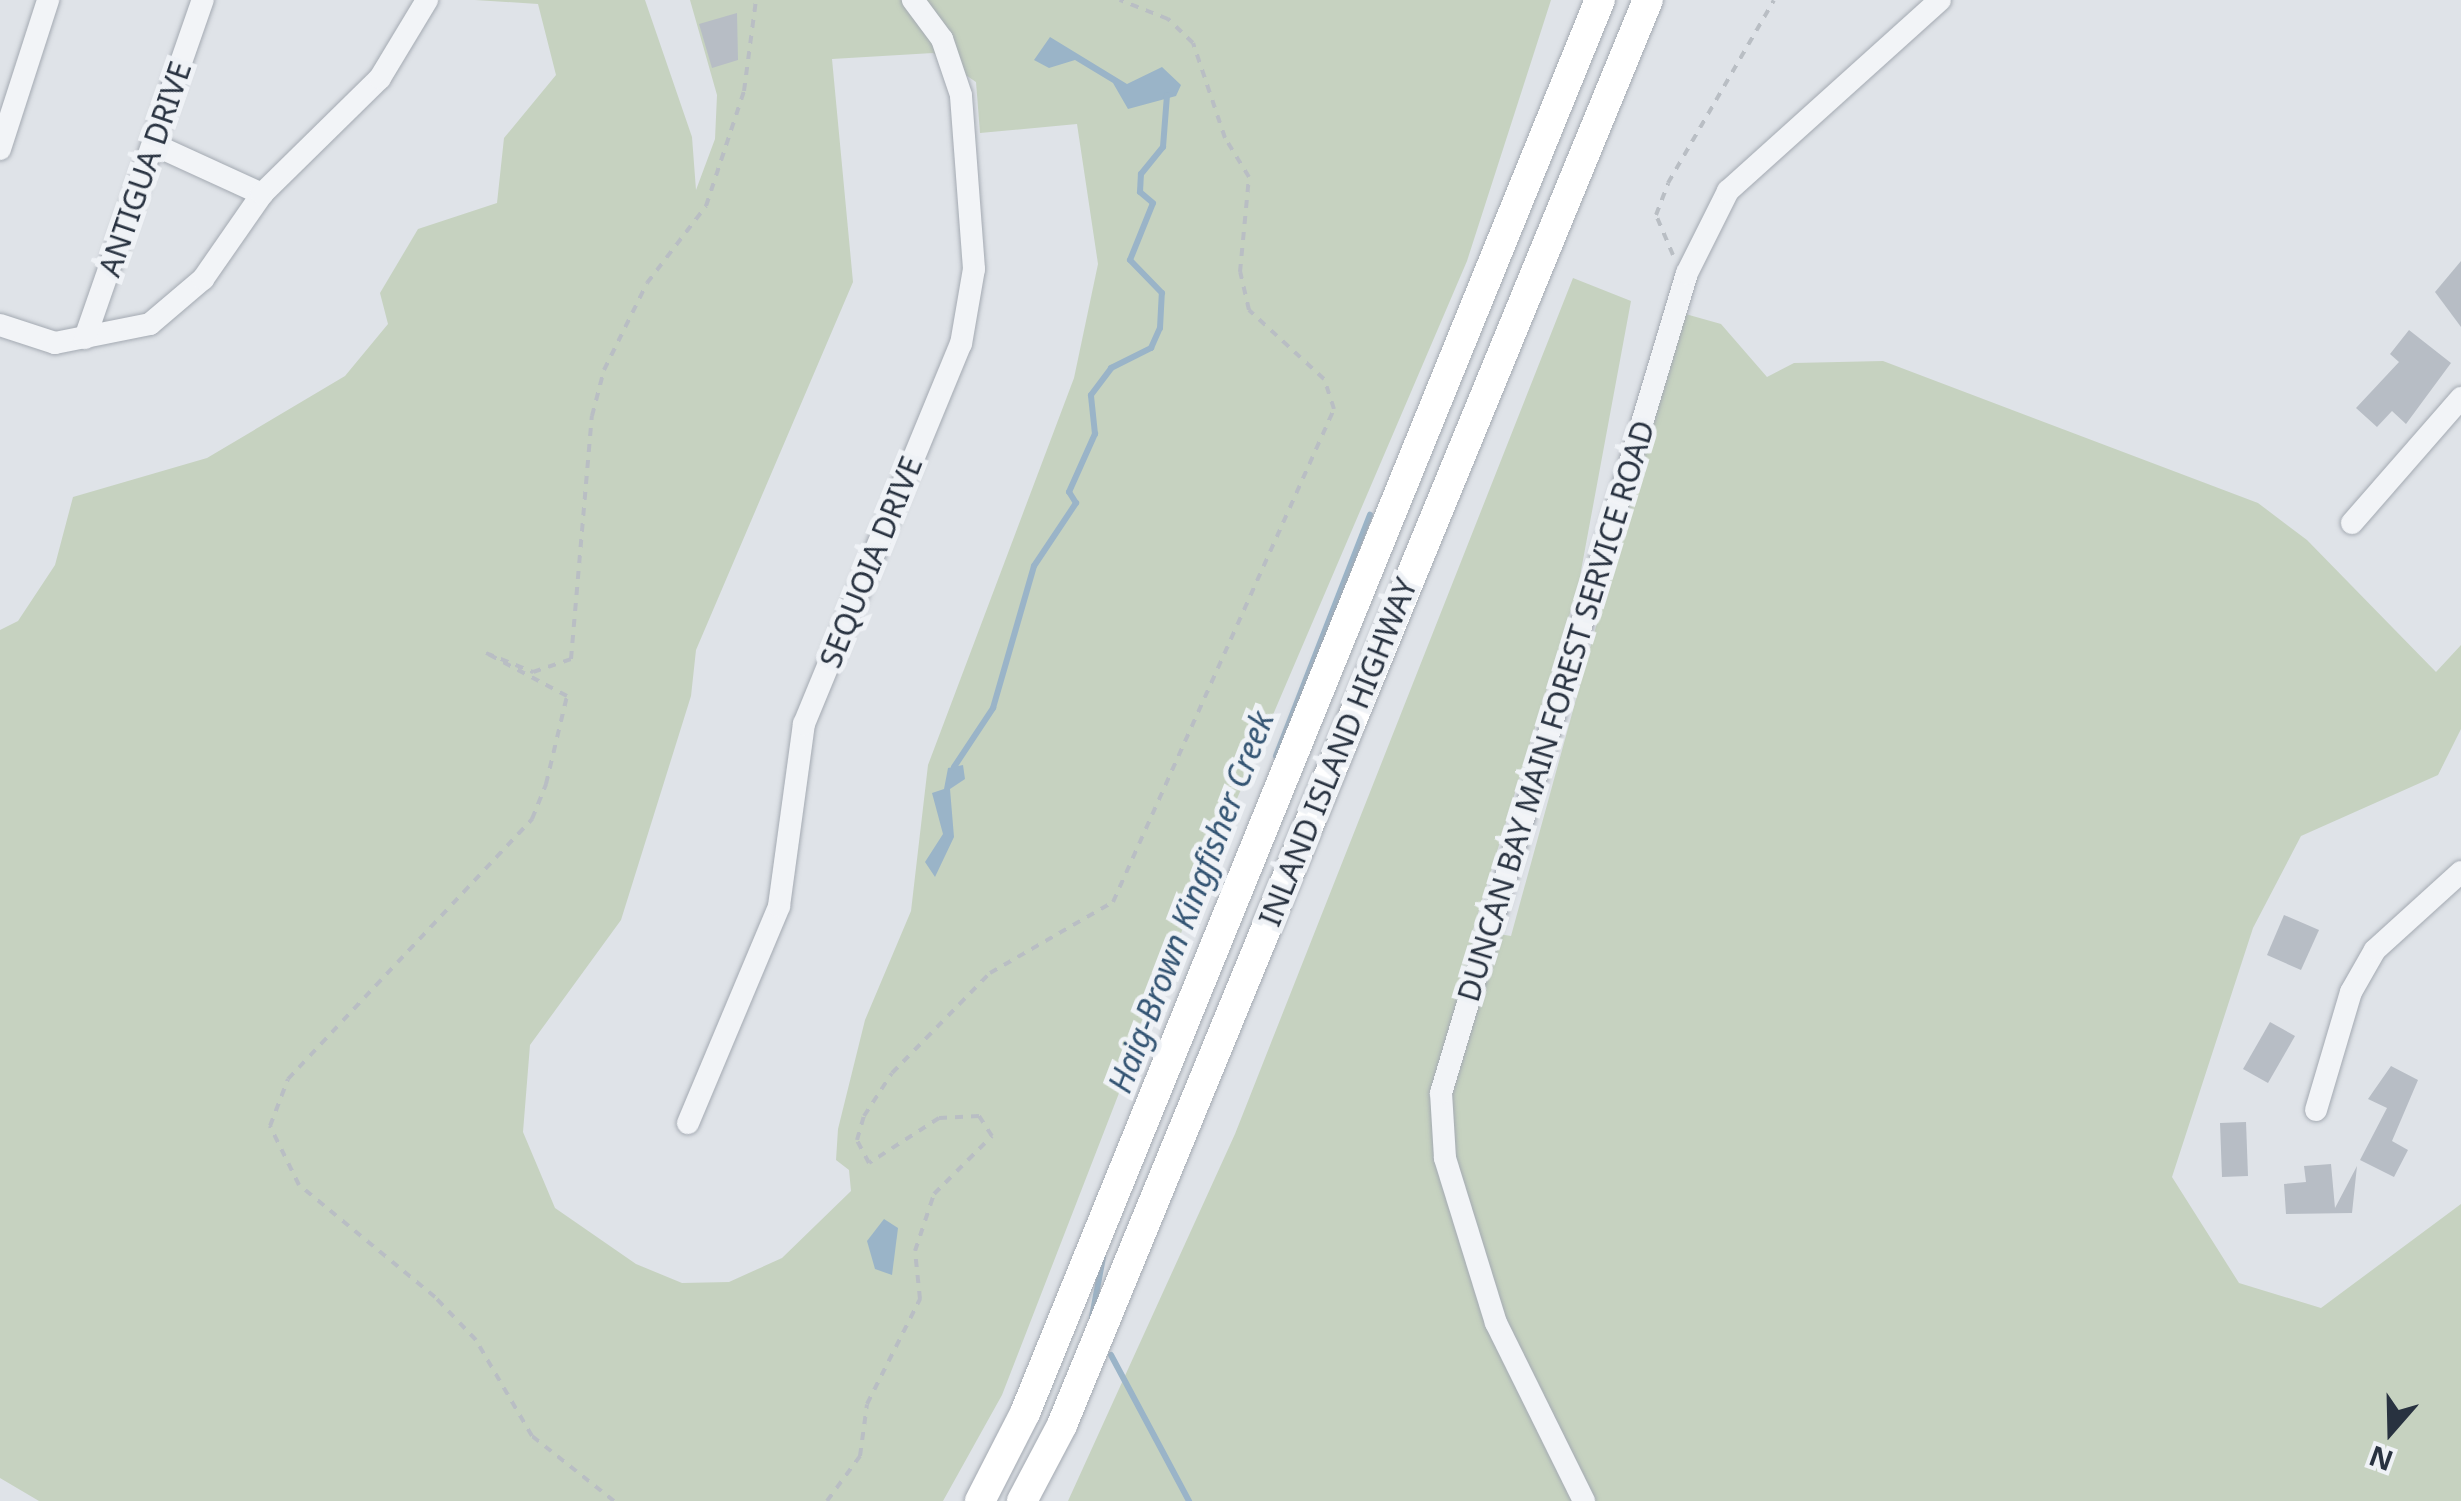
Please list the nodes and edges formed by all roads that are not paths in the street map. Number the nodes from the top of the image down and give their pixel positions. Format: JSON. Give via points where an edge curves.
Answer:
{"nodes":[{"id":1,"x":48,"y":0,"type":"edge"},
{"id":2,"x":203,"y":0,"type":"edge"},
{"id":3,"x":426,"y":0,"type":"edge"},
{"id":4,"x":913,"y":0,"type":"edge"},
{"id":5,"x":1600,"y":0,"type":"edge"},
{"id":6,"x":1648,"y":0,"type":"edge"},
{"id":7,"x":1940,"y":0,"type":"edge"},
{"id":8,"x":156,"y":146,"type":"junction"},
{"id":9,"x":0,"y":149,"type":"edge"},
{"id":10,"x":262,"y":194,"type":"junction"},
{"id":11,"x":0,"y":325,"type":"edge"},
{"id":12,"x":86,"y":338,"type":"junction"},
{"id":13,"x":2461,"y":398,"type":"edge"},
{"id":14,"x":2352,"y":523,"type":"dead end"},
{"id":15,"x":2461,"y":872,"type":"edge"},
{"id":16,"x":2316,"y":1110,"type":"dead end"},
{"id":17,"x":688,"y":1123,"type":"dead end"},
{"id":18,"x":980,"y":1501,"type":"edge"},
{"id":19,"x":1022,"y":1501,"type":"edge"},
{"id":20,"x":1584,"y":1501,"type":"edge"}],
"edges":[{"from":1,"to":9,"type":"street"},
{"from":2,"to":8,"type":"street","name":"ANTIGUA DRIVE"},
{"from":3,"to":10,"type":"street","via":[[380,78]]},
{"from":4,"to":17,"type":"street","name":"SEQUOIA DRIVE","via":[[942,38],[960,94],[974,270],[961,344],[804,724],[779,906]]},
{"from":5,"to":18,"type":"highway","name":"INLAND ISLAND HIGHWAY","via":[[1081,1277]]},
{"from":6,"to":19,"type":"highway","name":"INLAND ISLAND HIGHWAY","via":[[1062,1425]]},
{"from":7,"to":20,"type":"street","name":"DUNCAN BAY MAIN FOREST SERVICE ROAD","via":[[1728,191],[1686,280],[1441,1093],[1445,1158],[1496,1322]]},
{"from":8,"to":10,"type":"street"},
{"from":8,"to":12,"type":"street","name":"ANTIGUA DRIVE"},
{"from":10,"to":12,"type":"street","via":[[203,279],[150,324]]},
{"from":11,"to":12,"type":"street","via":[[54,343]]},
{"from":13,"to":14,"type":"street"},
{"from":15,"to":16,"type":"street","via":[[2375,950],[2351,992]]}]}
